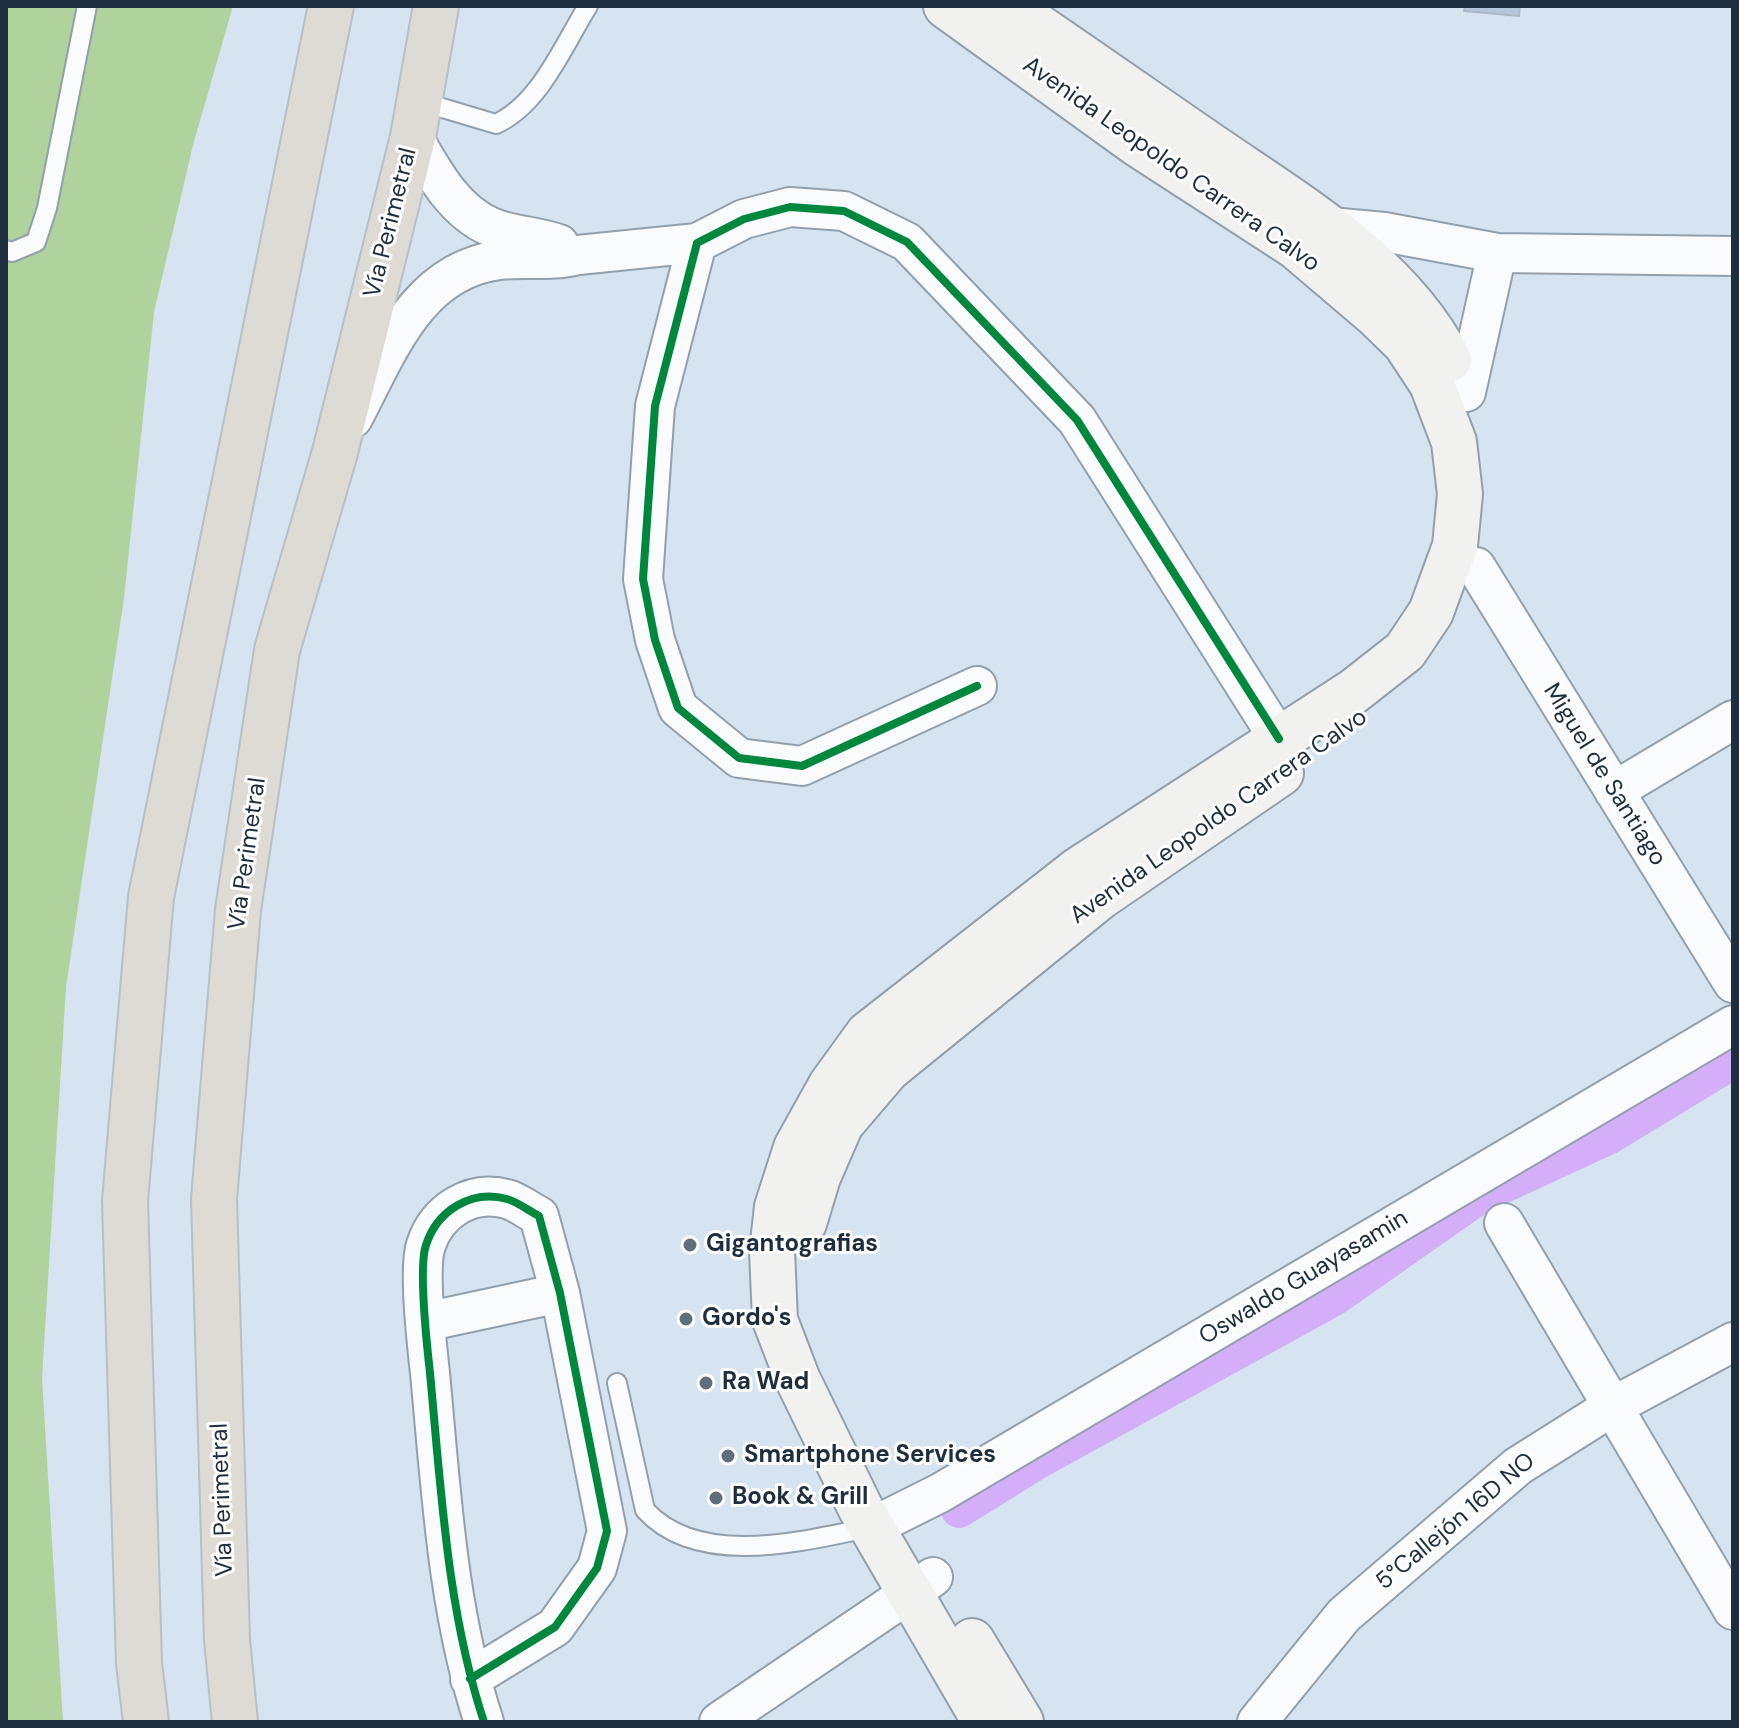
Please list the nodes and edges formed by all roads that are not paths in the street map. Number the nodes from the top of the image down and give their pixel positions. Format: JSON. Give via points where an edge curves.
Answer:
{"nodes":[{"id":1,"x":87,"y":6,"type":"edge"},
{"id":2,"x":331,"y":6,"type":"edge"},
{"id":3,"x":436,"y":6,"type":"edge"},
{"id":4,"x":588,"y":6,"type":"edge"},
{"id":5,"x":946,"y":6,"type":"edge"},
{"id":6,"x":1008,"y":6,"type":"edge"},
{"id":7,"x":416,"y":119,"type":"junction"},
{"id":8,"x":1330,"y":227,"type":"junction"},
{"id":9,"x":697,"y":243,"type":"junction"},
{"id":10,"x":6,"y":250,"type":"edge"},
{"id":11,"x":1497,"y":253,"type":"junction"},
{"id":12,"x":578,"y":255,"type":"junction"},
{"id":13,"x":1733,"y":256,"type":"edge"},
{"id":14,"x":1466,"y":392,"type":"junction"},
{"id":15,"x":335,"y":452,"type":"junction"},
{"id":16,"x":1476,"y":567,"type":"junction"},
{"id":17,"x":977,"y":686,"type":"dead end"},
{"id":18,"x":1733,"y":720,"type":"edge"},
{"id":19,"x":1279,"y":739,"type":"junction"},
{"id":20,"x":1614,"y":791,"type":"junction"},
{"id":21,"x":1733,"y":983,"type":"edge"},
{"id":22,"x":1733,"y":1025,"type":"edge"},
{"id":23,"x":1504,"y":1223,"type":"dead end"},
{"id":24,"x":560,"y":1293,"type":"junction"},
{"id":25,"x":425,"y":1322,"type":"junction"},
{"id":26,"x":1733,"y":1342,"type":"edge"},
{"id":27,"x":617,"y":1383,"type":"dead end"},
{"id":28,"x":1610,"y":1408,"type":"junction"},
{"id":29,"x":886,"y":1520,"type":"junction"},
{"id":30,"x":922,"y":1586,"type":"junction"},
{"id":31,"x":1733,"y":1610,"type":"edge"},
{"id":32,"x":470,"y":1679,"type":"junction"},
{"id":33,"x":146,"y":1722,"type":"edge"},
{"id":34,"x":235,"y":1722,"type":"edge"},
{"id":35,"x":484,"y":1722,"type":"edge"},
{"id":36,"x":719,"y":1722,"type":"edge"},
{"id":37,"x":985,"y":1722,"type":"edge"},
{"id":38,"x":1021,"y":1722,"type":"edge"},
{"id":39,"x":1257,"y":1722,"type":"edge"}],
"edges":[{"from":1,"to":10,"type":"lane","via":[[36,242]]},
{"from":2,"to":33,"type":"highway","via":[[151,897],[125,1201],[139,1663]]},
{"from":3,"to":7,"type":"highway","name":"Vía Perimetral"},
{"from":4,"to":7,"type":"lane","via":[[531,97],[507,118],[496,124]]},
{"from":5,"to":19,"type":"main road","name":"Avenida Leopoldo Carrera Calvo","via":[[1136,143],[1295,246],[1405,343],[1432,384],[1454,442],[1460,494],[1455,546],[1431,612],[1405,651]]},
{"from":6,"to":8,"type":"main road","name":"Avenida Leopoldo Carrera Calvo"},
{"from":7,"to":12,"type":"street","via":[[440,183],[464,209],[489,227],[548,240]]},
{"from":7,"to":15,"type":"highway","name":"Vía Perimetral"},
{"from":8,"to":11,"type":"street"},
{"from":8,"to":14,"type":"main road","name":"Avenida Leopoldo Carrera Calvo","via":[[1402,294],[1438,338]]},
{"from":9,"to":12,"type":"street"},
{"from":9,"to":17,"type":"street","via":[[655,406],[643,579],[655,640],[678,708],[739,758],[802,766]]},
{"from":9,"to":19,"type":"street","via":[[744,219],[790,207],[844,211],[907,242],[1077,420]]},
{"from":11,"to":13,"type":"street"},
{"from":11,"to":14,"type":"street"},
{"from":12,"to":15,"type":"street","via":[[498,260],[461,271],[425,295],[407,316]]},
{"from":14,"to":16,"type":"main road","name":"Avenida Leopoldo Carrera Calvo","via":[[1479,437],[1485,504]]},
{"from":15,"to":34,"type":"highway","name":"Vía Perimetral","via":[[277,650],[238,910],[214,1199],[227,1640]]},
{"from":16,"to":20,"type":"street","name":"Miguel de Santiago"},
{"from":16,"to":29,"type":"main road","name":"Avenida Leopoldo Carrera Calvo","via":[[1450,630],[1424,663],[1373,710],[1100,897],[888,1069],[841,1124],[803,1227],[803,1326]]},
{"from":18,"to":20,"type":"street"},
{"from":19,"to":29,"type":"main road","name":"Avenida Leopoldo Carrera Calvo","via":[[1078,870],[868,1034],[831,1085],[796,1148],[777,1207],[772,1251],[775,1320],[798,1380]]},
{"from":20,"to":21,"type":"street","name":"Miguel de Santiago"},
{"from":22,"to":29,"type":"street","name":"Oswaldo Guayasamin"},
{"from":23,"to":28,"type":"street"},
{"from":24,"to":25,"type":"street"},
{"from":24,"to":25,"type":"street","via":[[539,1216],[507,1199],[468,1198],[447,1210],[425,1246]]},
{"from":24,"to":32,"type":"street","via":[[607,1531],[597,1568],[555,1627]]},
{"from":25,"to":32,"type":"street","via":[[453,1583]]},
{"from":26,"to":28,"type":"street","name":"5°Callejón 16D NO"},
{"from":27,"to":29,"type":"lane","via":[[645,1510],[659,1525],[690,1539],[783,1545]]},
{"from":28,"to":31,"type":"street"},
{"from":28,"to":39,"type":"street","name":"5°Callejón 16D NO","via":[[1518,1466],[1344,1615]]},
{"from":29,"to":30,"type":"main road","name":"Avenida Leopoldo Carrera Calvo"},
{"from":30,"to":36,"type":"street"},
{"from":30,"to":37,"type":"main road","name":"Avenida Leopoldo Carrera Calvo"},
{"from":30,"to":38,"type":"main road","name":"Avenida Leopoldo Carrera Calvo"},
{"from":32,"to":35,"type":"street"}]}
